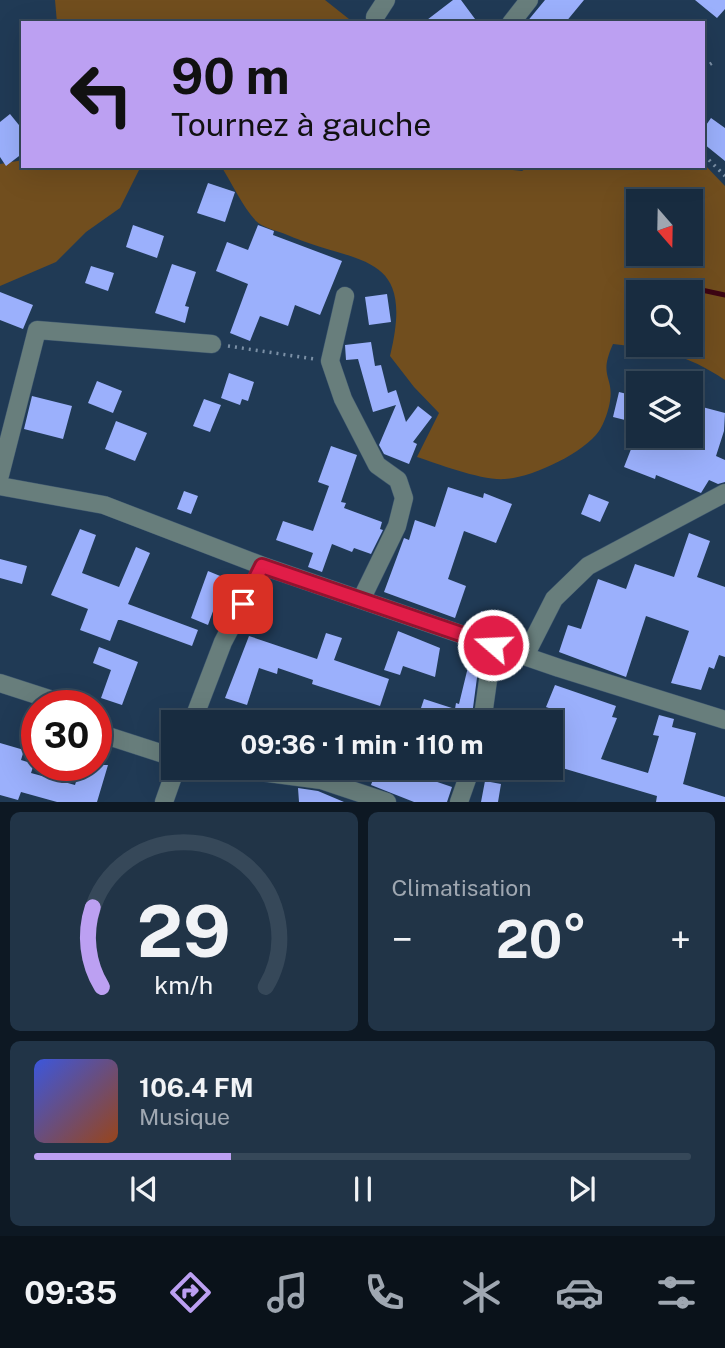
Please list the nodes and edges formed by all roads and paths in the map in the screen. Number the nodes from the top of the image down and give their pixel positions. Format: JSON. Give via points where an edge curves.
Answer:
{"nodes":[{"id":1,"x":386,"y":0,"type":"edge"},
{"id":2,"x":528,"y":0,"type":"edge"},
{"id":3,"x":375,"y":17,"type":"dead end"},
{"id":4,"x":512,"y":21,"type":"edge"},
{"id":5,"x":712,"y":63,"type":"dead end"},
{"id":6,"x":705,"y":67,"type":"edge"},
{"id":7,"x":705,"y":156,"type":"edge"},
{"id":8,"x":725,"y":176,"type":"edge"},
{"id":9,"x":345,"y":296,"type":"dead end"},
{"id":10,"x":212,"y":344,"type":"joint"},
{"id":11,"x":330,"y":361,"type":"junction"},
{"id":12,"x":0,"y":475,"type":"edge"},
{"id":13,"x":0,"y":486,"type":"edge"},
{"id":14,"x":725,"y":493,"type":"edge"},
{"id":15,"x":262,"y":566,"type":"junction"},
{"id":16,"x":361,"y":600,"type":"junction"},
{"id":17,"x":493,"y":645,"type":"junction"},
{"id":18,"x":524,"y":656,"type":"junction"},
{"id":19,"x":0,"y":683,"type":"edge"},
{"id":20,"x":22,"y":690,"type":"edge"},
{"id":21,"x":197,"y":710,"type":"edge"},
{"id":22,"x":484,"y":710,"type":"edge"},
{"id":23,"x":725,"y":720,"type":"edge"},
{"id":24,"x":112,"y":737,"type":"edge"},
{"id":25,"x":161,"y":753,"type":"edge"},
{"id":26,"x":172,"y":780,"type":"edge"},
{"id":27,"x":321,"y":780,"type":"edge"},
{"id":28,"x":467,"y":780,"type":"edge"},
{"id":29,"x":164,"y":802,"type":"edge"},
{"id":30,"x":387,"y":802,"type":"edge"},
{"id":31,"x":459,"y":802,"type":"edge"}],
"edges":[{"from":1,"to":3,"type":"street"},
{"from":2,"to":4,"type":"street"},
{"from":5,"to":6,"type":"path"},
{"from":7,"to":8,"type":"path"},
{"from":9,"to":11,"type":"street"},
{"from":10,"to":11,"type":"path"},
{"from":10,"to":12,"type":"street","via":[[37,330]]},
{"from":11,"to":16,"type":"street","via":[[377,465],[398,480],[404,498],[397,526]]},
{"from":13,"to":15,"type":"street","via":[[104,505]]},
{"from":14,"to":18,"type":"street","via":[[588,566],[554,599]]},
{"from":15,"to":16,"type":"street"},
{"from":15,"to":21,"type":"street","via":[[223,642]]},
{"from":16,"to":17,"type":"street"},
{"from":17,"to":18,"type":"street"},
{"from":17,"to":22,"type":"street"},
{"from":18,"to":23,"type":"street"},
{"from":19,"to":20,"type":"street"},
{"from":24,"to":25,"type":"street"},
{"from":26,"to":29,"type":"street"},
{"from":27,"to":30,"type":"street"},
{"from":28,"to":31,"type":"street"}]}
